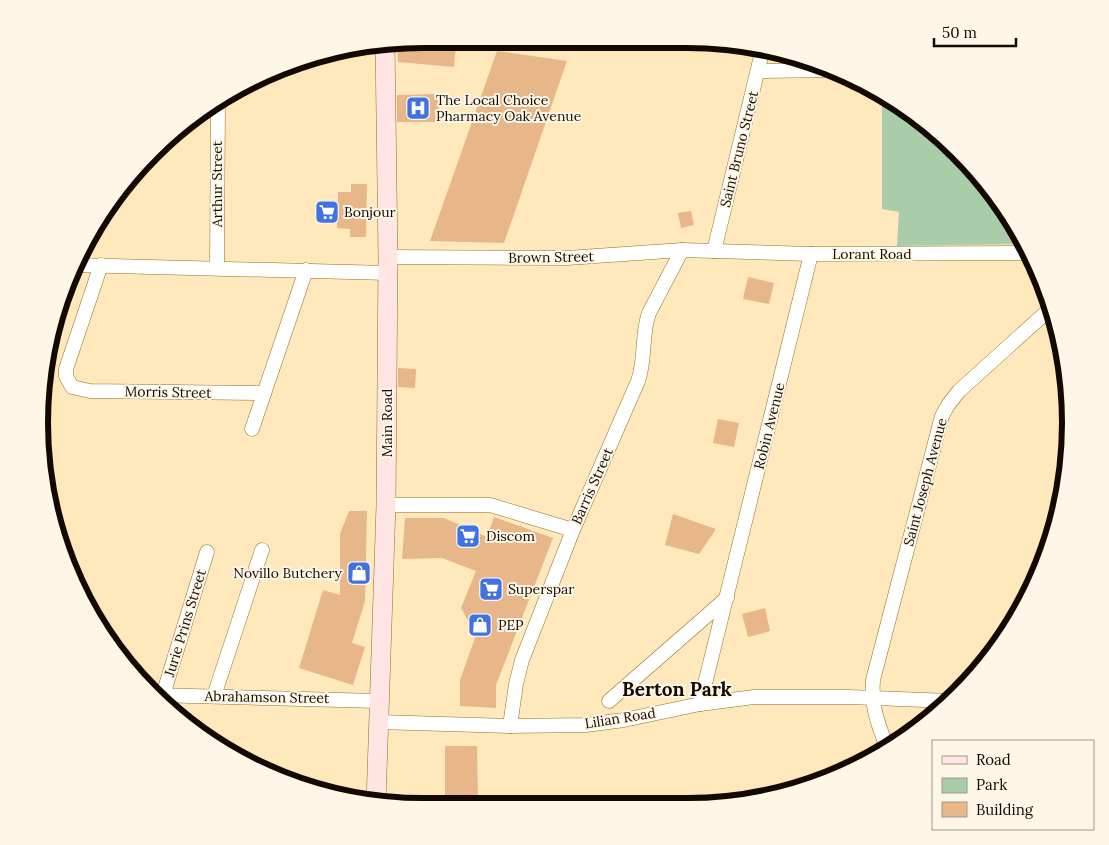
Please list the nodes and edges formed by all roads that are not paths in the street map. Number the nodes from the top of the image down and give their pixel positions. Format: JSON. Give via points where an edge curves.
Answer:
{"nodes":[{"id":1,"x":385,"y":50,"type":"edge"},
{"id":2,"x":761,"y":55,"type":"edge"},
{"id":3,"x":815,"y":70,"type":"edge"},
{"id":4,"x":758,"y":71,"type":"junction"},
{"id":5,"x":218,"y":109,"type":"edge"},
{"id":6,"x":682,"y":250,"type":"junction"},
{"id":7,"x":714,"y":251,"type":"junction"},
{"id":8,"x":811,"y":254,"type":"junction"},
{"id":9,"x":1021,"y":254,"type":"edge"},
{"id":10,"x":82,"y":265,"type":"edge"},
{"id":11,"x":101,"y":265,"type":"junction"},
{"id":12,"x":388,"y":265,"type":"junction"},
{"id":13,"x":217,"y":268,"type":"junction"},
{"id":14,"x":306,"y":270,"type":"junction"},
{"id":15,"x":1045,"y":313,"type":"edge"},
{"id":16,"x":263,"y":393,"type":"junction"},
{"id":17,"x":252,"y":429,"type":"dead end"},
{"id":18,"x":386,"y":505,"type":"junction"},
{"id":19,"x":573,"y":530,"type":"junction"},
{"id":20,"x":262,"y":550,"type":"dead end"},
{"id":21,"x":207,"y":552,"type":"dead end"},
{"id":22,"x":727,"y":598,"type":"junction"},
{"id":23,"x":160,"y":691,"type":"edge"},
{"id":24,"x":165,"y":695,"type":"edge"},
{"id":25,"x":214,"y":696,"type":"junction"},
{"id":26,"x":872,"y":698,"type":"junction"},
{"id":27,"x":939,"y":700,"type":"edge"},
{"id":28,"x":378,"y":701,"type":"junction"},
{"id":29,"x":609,"y":701,"type":"dead end"},
{"id":30,"x":700,"y":704,"type":"junction"},
{"id":31,"x":378,"y":722,"type":"junction"},
{"id":32,"x":510,"y":726,"type":"junction"},
{"id":33,"x":884,"y":741,"type":"edge"},
{"id":34,"x":376,"y":794,"type":"edge"}],
"edges":[{"from":1,"to":12,"type":"street","name":"Main Road"},
{"from":2,"to":4,"type":"street","name":"Saint Bruno Street"},
{"from":3,"to":4,"type":"street"},
{"from":4,"to":7,"type":"street","name":"Saint Bruno Street"},
{"from":5,"to":13,"type":"street","name":"Arthur Street"},
{"from":6,"to":7,"type":"street","name":"Brown Street"},
{"from":6,"to":12,"type":"street","name":"Brown Street"},
{"from":6,"to":19,"type":"street","name":"Barris Street","via":[[649,312],[641,373]]},
{"from":7,"to":8,"type":"street","name":"Lorant Road"},
{"from":8,"to":9,"type":"street","name":"Lorant Road"},
{"from":8,"to":22,"type":"street","name":"Robin Avenue"},
{"from":10,"to":11,"type":"street","name":"Brown Street"},
{"from":11,"to":13,"type":"street","name":"Brown Street"},
{"from":11,"to":16,"type":"street","name":"Morris Street","via":[[66,369],[72,387],[90,391]]},
{"from":12,"to":14,"type":"street","name":"Brown Street"},
{"from":12,"to":18,"type":"street","name":"Main Road"},
{"from":13,"to":14,"type":"street","name":"Brown Street"},
{"from":14,"to":16,"type":"street"},
{"from":15,"to":26,"type":"street","name":"Saint Joseph Avenue","via":[[959,390],[942,416],[876,667]]},
{"from":16,"to":17,"type":"street"},
{"from":18,"to":19,"type":"street","via":[[490,505]]},
{"from":18,"to":28,"type":"street","name":"Main Road"},
{"from":19,"to":32,"type":"street","name":"Barris Street","via":[[522,660]]},
{"from":20,"to":25,"type":"street"},
{"from":21,"to":23,"type":"street","name":"Jurie Prins Street"},
{"from":22,"to":29,"type":"street"},
{"from":22,"to":30,"type":"street","name":"Robin Avenue"},
{"from":24,"to":25,"type":"street","name":"Abrahamson Street"},
{"from":25,"to":28,"type":"street","name":"Abrahamson Street"},
{"from":26,"to":27,"type":"street","name":"Lilian Road"},
{"from":26,"to":30,"type":"street","name":"Lilian Road","via":[[754,697]]},
{"from":26,"to":33,"type":"street"},
{"from":28,"to":31,"type":"street","name":"Main Road"},
{"from":30,"to":32,"type":"street","name":"Lilian Road","via":[[602,723]]},
{"from":31,"to":32,"type":"street","name":"Lilian Road"},
{"from":31,"to":34,"type":"street","name":"Main Road"}]}
